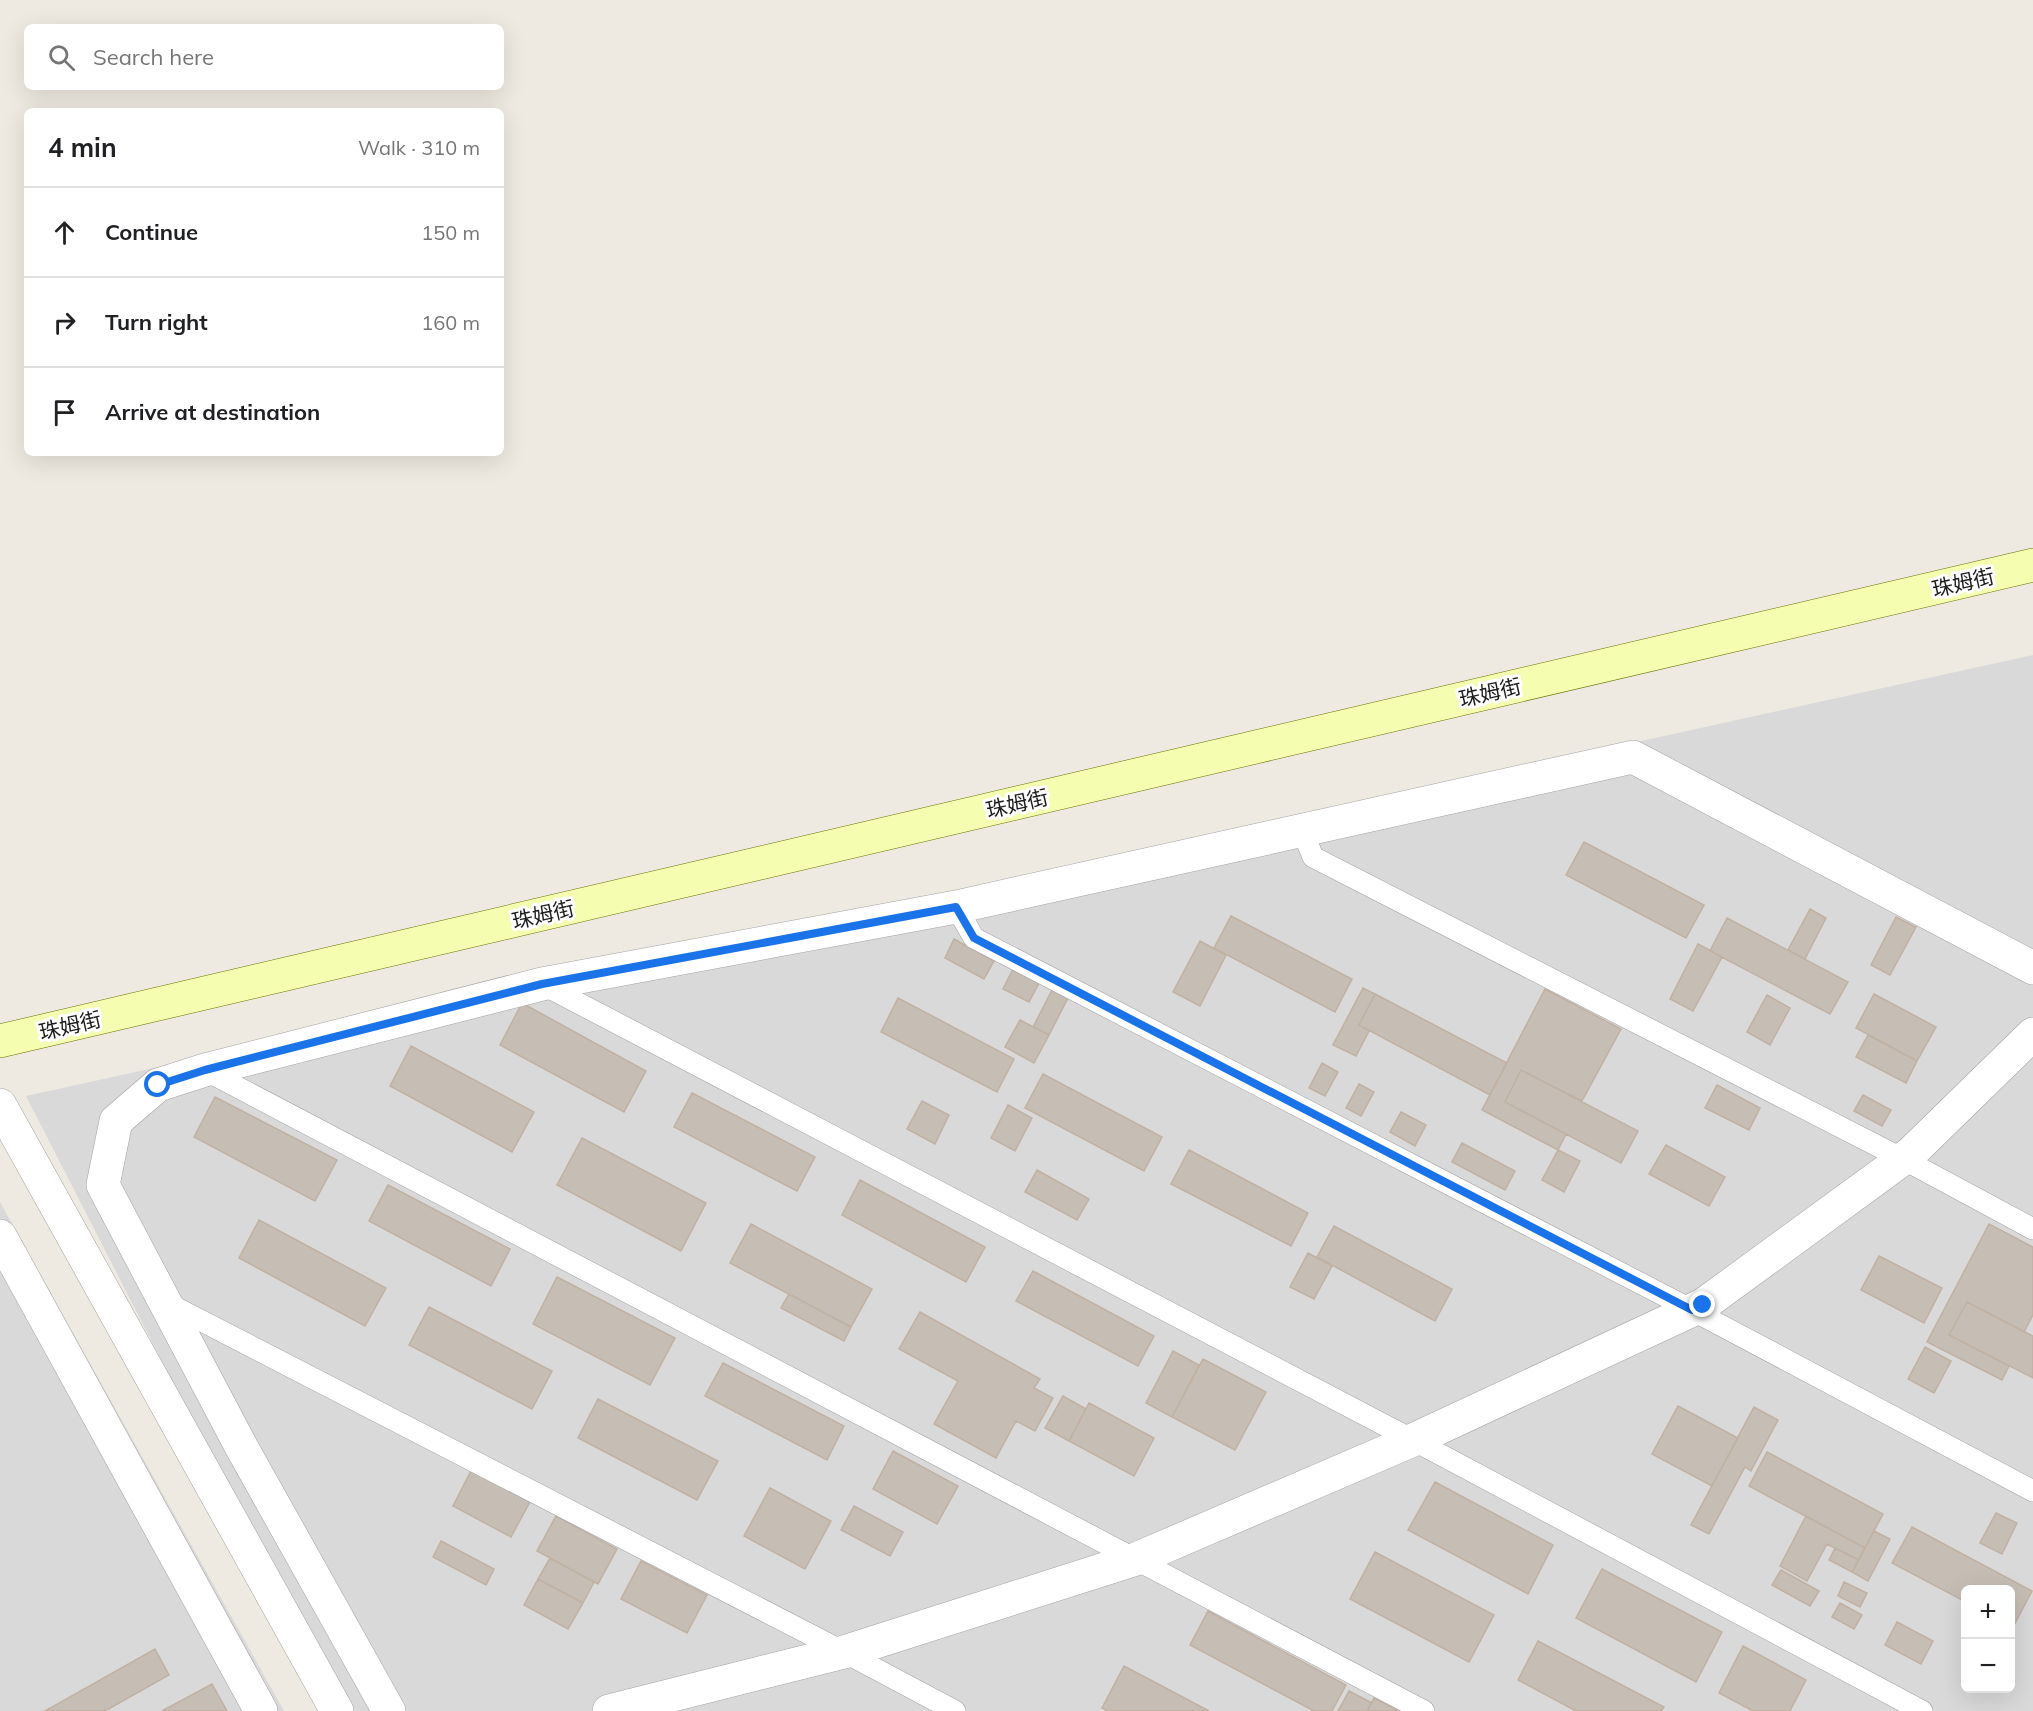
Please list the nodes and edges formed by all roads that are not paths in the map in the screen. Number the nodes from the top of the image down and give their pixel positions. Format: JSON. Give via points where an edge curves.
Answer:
{"nodes":[{"id":1,"x":2033,"y":565,"type":"edge"},
{"id":2,"x":1302,"y":830,"type":"junction"},
{"id":3,"x":956,"y":907,"type":"junction"},
{"id":4,"x":2033,"y":968,"type":"edge"},
{"id":5,"x":542,"y":984,"type":"junction"},
{"id":6,"x":2033,"y":1034,"type":"edge"},
{"id":7,"x":0,"y":1041,"type":"edge"},
{"id":8,"x":205,"y":1070,"type":"junction"},
{"id":9,"x":0,"y":1105,"type":"edge"},
{"id":10,"x":1902,"y":1159,"type":"junction"},
{"id":11,"x":2033,"y":1229,"type":"edge"},
{"id":12,"x":0,"y":1236,"type":"edge"},
{"id":13,"x":165,"y":1302,"type":"junction"},
{"id":14,"x":1692,"y":1310,"type":"junction"},
{"id":15,"x":1413,"y":1440,"type":"junction"},
{"id":16,"x":2033,"y":1491,"type":"edge"},
{"id":17,"x":1136,"y":1559,"type":"junction"},
{"id":18,"x":844,"y":1652,"type":"junction"},
{"id":19,"x":261,"y":1711,"type":"edge"},
{"id":20,"x":337,"y":1711,"type":"edge"},
{"id":21,"x":389,"y":1711,"type":"edge"},
{"id":22,"x":609,"y":1711,"type":"edge"},
{"id":23,"x":955,"y":1711,"type":"edge"},
{"id":24,"x":1424,"y":1711,"type":"edge"},
{"id":25,"x":1922,"y":1711,"type":"edge"}],
"edges":[{"from":1,"to":7,"type":"main road","name":"珠姆街"},
{"from":2,"to":3,"type":"street"},
{"from":2,"to":4,"type":"street","via":[[1634,757]]},
{"from":2,"to":10,"type":"lane","via":[[1313,857]]},
{"from":3,"to":5,"type":"street"},
{"from":3,"to":14,"type":"lane","via":[[974,938]]},
{"from":5,"to":8,"type":"street"},
{"from":5,"to":15,"type":"lane"},
{"from":6,"to":10,"type":"street"},
{"from":8,"to":13,"type":"street","via":[[158,1085],[116,1121],[103,1185]]},
{"from":8,"to":17,"type":"lane"},
{"from":9,"to":20,"type":"street"},
{"from":10,"to":11,"type":"lane"},
{"from":10,"to":14,"type":"street"},
{"from":12,"to":19,"type":"street"},
{"from":13,"to":18,"type":"lane"},
{"from":13,"to":21,"type":"street"},
{"from":14,"to":15,"type":"street"},
{"from":14,"to":16,"type":"lane"},
{"from":15,"to":17,"type":"street"},
{"from":15,"to":25,"type":"lane"},
{"from":17,"to":18,"type":"street"},
{"from":17,"to":24,"type":"lane"},
{"from":18,"to":22,"type":"street"},
{"from":18,"to":23,"type":"lane"}]}
